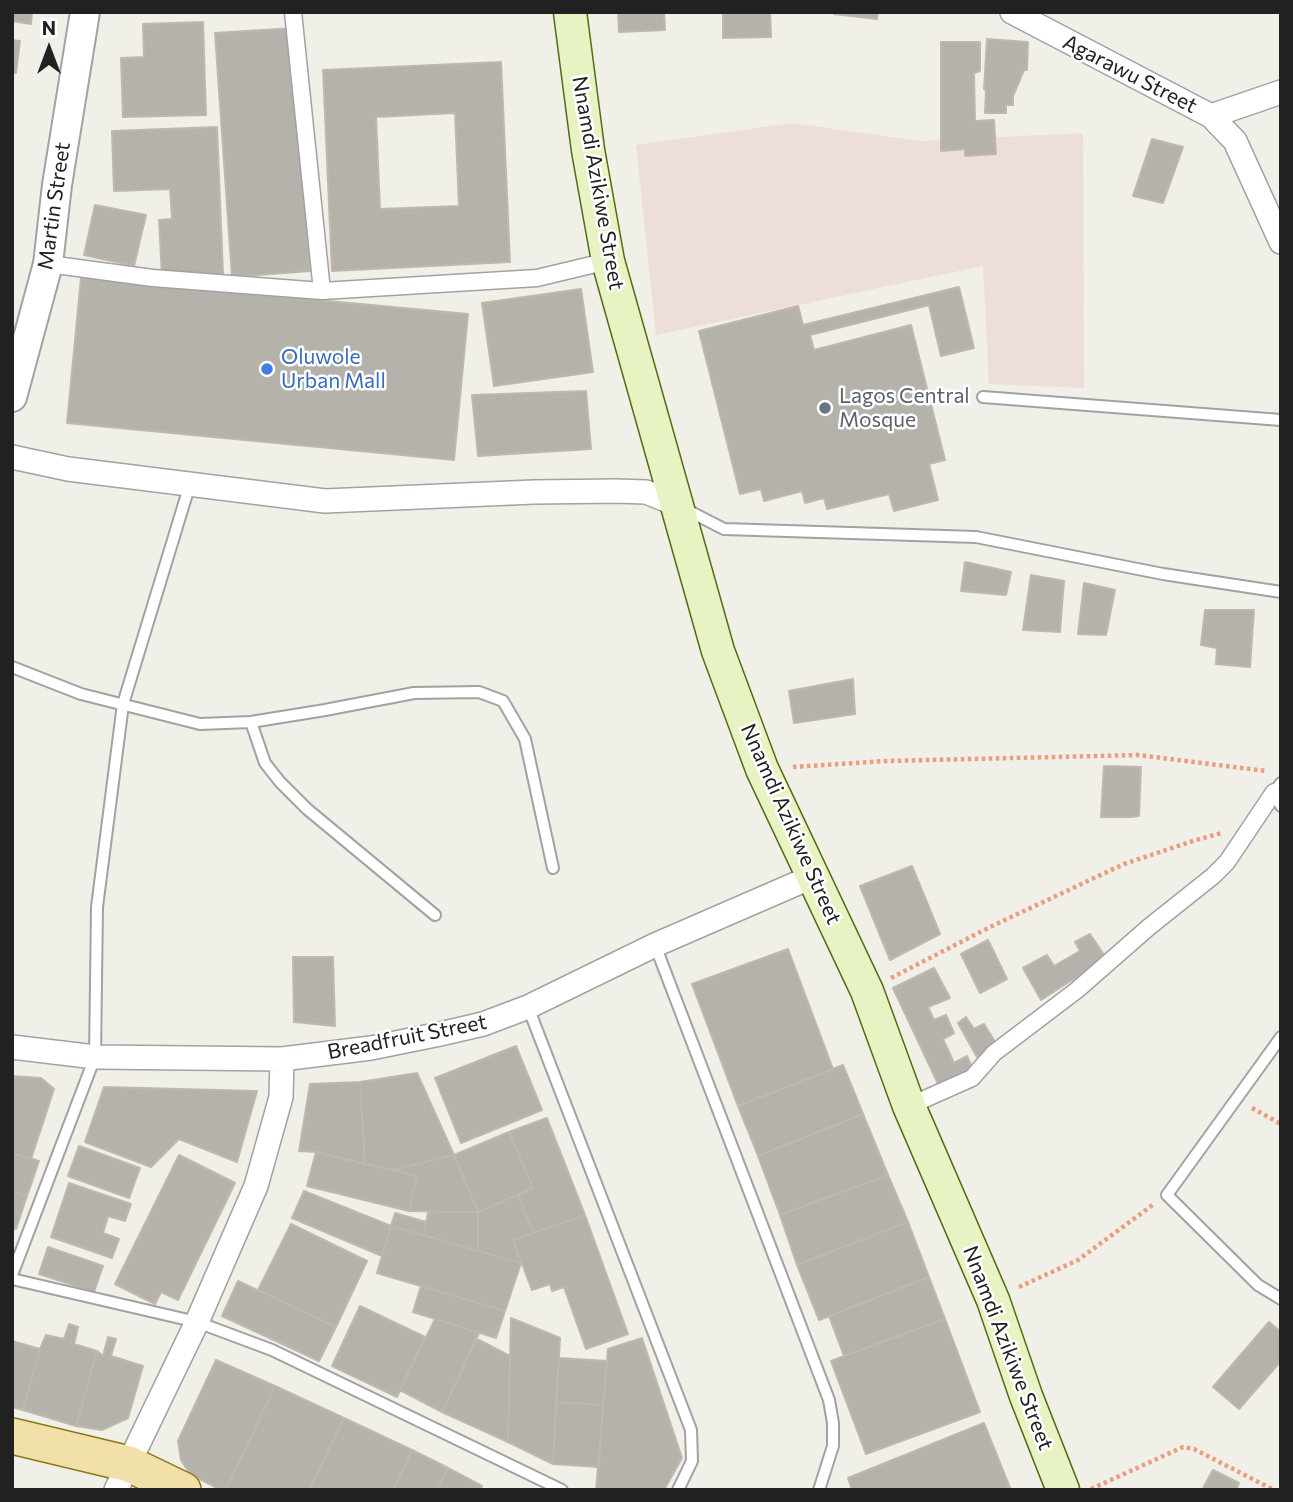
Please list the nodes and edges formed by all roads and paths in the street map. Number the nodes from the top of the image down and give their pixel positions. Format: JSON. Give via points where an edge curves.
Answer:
{"nodes":[{"id":1,"x":85,"y":12,"type":"edge"},
{"id":2,"x":293,"y":12,"type":"edge"},
{"id":3,"x":570,"y":12,"type":"edge"},
{"id":4,"x":1012,"y":12,"type":"edge"},
{"id":5,"x":1281,"y":92,"type":"edge"},
{"id":6,"x":1211,"y":116,"type":"junction"},
{"id":7,"x":1281,"y":242,"type":"edge"},
{"id":8,"x":608,"y":261,"type":"junction"},
{"id":9,"x":48,"y":264,"type":"junction"},
{"id":10,"x":322,"y":290,"type":"junction"},
{"id":11,"x":12,"y":397,"type":"edge"},
{"id":12,"x":983,"y":397,"type":"dead end"},
{"id":13,"x":1281,"y":420,"type":"edge"},
{"id":14,"x":12,"y":457,"type":"edge"},
{"id":15,"x":190,"y":484,"type":"junction"},
{"id":16,"x":676,"y":504,"type":"junction"},
{"id":17,"x":1281,"y":592,"type":"edge"},
{"id":18,"x":12,"y":667,"type":"edge"},
{"id":19,"x":123,"y":704,"type":"junction"},
{"id":20,"x":251,"y":722,"type":"junction"},
{"id":21,"x":762,"y":769,"type":"junction"},
{"id":22,"x":1268,"y":772,"type":"dead end"},
{"id":23,"x":1279,"y":794,"type":"edge"},
{"id":24,"x":1253,"y":825,"type":"junction"},
{"id":25,"x":553,"y":868,"type":"dead end"},
{"id":26,"x":814,"y":876,"type":"junction"},
{"id":27,"x":435,"y":915,"type":"dead end"},
{"id":28,"x":655,"y":945,"type":"junction"},
{"id":29,"x":867,"y":990,"type":"junction"},
{"id":30,"x":528,"y":1007,"type":"junction"},
{"id":31,"x":1281,"y":1037,"type":"edge"},
{"id":32,"x":12,"y":1048,"type":"edge"},
{"id":33,"x":94,"y":1057,"type":"junction"},
{"id":34,"x":282,"y":1059,"type":"junction"},
{"id":35,"x":1236,"y":1099,"type":"junction"},
{"id":36,"x":909,"y":1105,"type":"junction"},
{"id":37,"x":1281,"y":1124,"type":"edge"},
{"id":38,"x":1167,"y":1195,"type":"junction"},
{"id":39,"x":12,"y":1277,"type":"edge"},
{"id":40,"x":993,"y":1300,"type":"junction"},
{"id":41,"x":1281,"y":1300,"type":"edge"},
{"id":42,"x":197,"y":1322,"type":"junction"},
{"id":43,"x":12,"y":1436,"type":"edge"},
{"id":44,"x":122,"y":1477,"type":"edge"},
{"id":45,"x":183,"y":1490,"type":"edge"},
{"id":46,"x":562,"y":1490,"type":"edge"},
{"id":47,"x":678,"y":1490,"type":"edge"},
{"id":48,"x":819,"y":1490,"type":"edge"},
{"id":49,"x":1063,"y":1490,"type":"edge"},
{"id":50,"x":1088,"y":1490,"type":"edge"},
{"id":51,"x":1274,"y":1490,"type":"edge"}],
"edges":[{"from":1,"to":9,"type":"street","name":"Martin Street"},
{"from":2,"to":10,"type":"street"},
{"from":3,"to":8,"type":"main road","name":"Nnamdi Azikiwe Street"},
{"from":4,"to":6,"type":"street","name":"Agarawu Street"},
{"from":5,"to":6,"type":"street"},
{"from":6,"to":7,"type":"street","name":"Agarawu Street","via":[[1235,141]]},
{"from":8,"to":10,"type":"street","via":[[537,278]]},
{"from":8,"to":16,"type":"main road","name":"Nnamdi Azikiwe Street"},
{"from":9,"to":10,"type":"street","via":[[153,278]]},
{"from":9,"to":11,"type":"street","name":"Martin Street"},
{"from":12,"to":13,"type":"lane"},
{"from":14,"to":15,"type":"street","via":[[68,470]]},
{"from":15,"to":16,"type":"street","via":[[325,501],[616,491],[646,492]]},
{"from":15,"to":19,"type":"lane"},
{"from":16,"to":17,"type":"lane","via":[[724,528],[976,537]]},
{"from":16,"to":21,"type":"main road","name":"Nnamdi Azikiwe Street","via":[[718,651]]},
{"from":18,"to":19,"type":"lane","via":[[81,694]]},
{"from":19,"to":20,"type":"lane","via":[[200,723]]},
{"from":19,"to":33,"type":"lane","via":[[97,907]]},
{"from":20,"to":25,"type":"lane","via":[[414,693],[479,692],[503,701],[525,739]]},
{"from":20,"to":27,"type":"lane","via":[[265,763],[280,782]]},
{"from":21,"to":22,"type":"path","via":[[1138,755]]},
{"from":21,"to":26,"type":"main road","name":"Nnamdi Azikiwe Street"},
{"from":23,"to":24,"type":"street"},
{"from":24,"to":29,"type":"path","via":[[1125,864]]},
{"from":24,"to":36,"type":"street","via":[[1213,877],[994,1053],[972,1078]]},
{"from":26,"to":28,"type":"street","name":"Breadfruit Street"},
{"from":26,"to":29,"type":"main road","name":"Nnamdi Azikiwe Street"},
{"from":28,"to":30,"type":"street","name":"Breadfruit Street"},
{"from":28,"to":48,"type":"lane","via":[[829,1400],[833,1446]]},
{"from":29,"to":36,"type":"main road","name":"Nnamdi Azikiwe Street"},
{"from":30,"to":34,"type":"street","name":"Breadfruit Street","via":[[440,1034]]},
{"from":30,"to":47,"type":"lane","via":[[691,1430],[692,1461]]},
{"from":31,"to":35,"type":"lane"},
{"from":32,"to":33,"type":"street","name":"Breadfruit Street"},
{"from":33,"to":34,"type":"street","name":"Breadfruit Street"},
{"from":33,"to":39,"type":"lane"},
{"from":34,"to":42,"type":"street","via":[[281,1097],[256,1186]]},
{"from":35,"to":37,"type":"path"},
{"from":35,"to":38,"type":"lane"},
{"from":36,"to":40,"type":"main road","name":"Nnamdi Azikiwe Street"},
{"from":38,"to":40,"type":"path","via":[[1077,1260]]},
{"from":38,"to":41,"type":"lane","via":[[1258,1285]]},
{"from":39,"to":42,"type":"lane"},
{"from":40,"to":49,"type":"main road","name":"Nnamdi Azikiwe Street"},
{"from":42,"to":44,"type":"street"},
{"from":42,"to":46,"type":"lane","via":[[272,1350]]},
{"from":43,"to":44,"type":"main road"},
{"from":44,"to":45,"type":"main road"},
{"from":50,"to":51,"type":"path","via":[[1183,1447]]}]}
